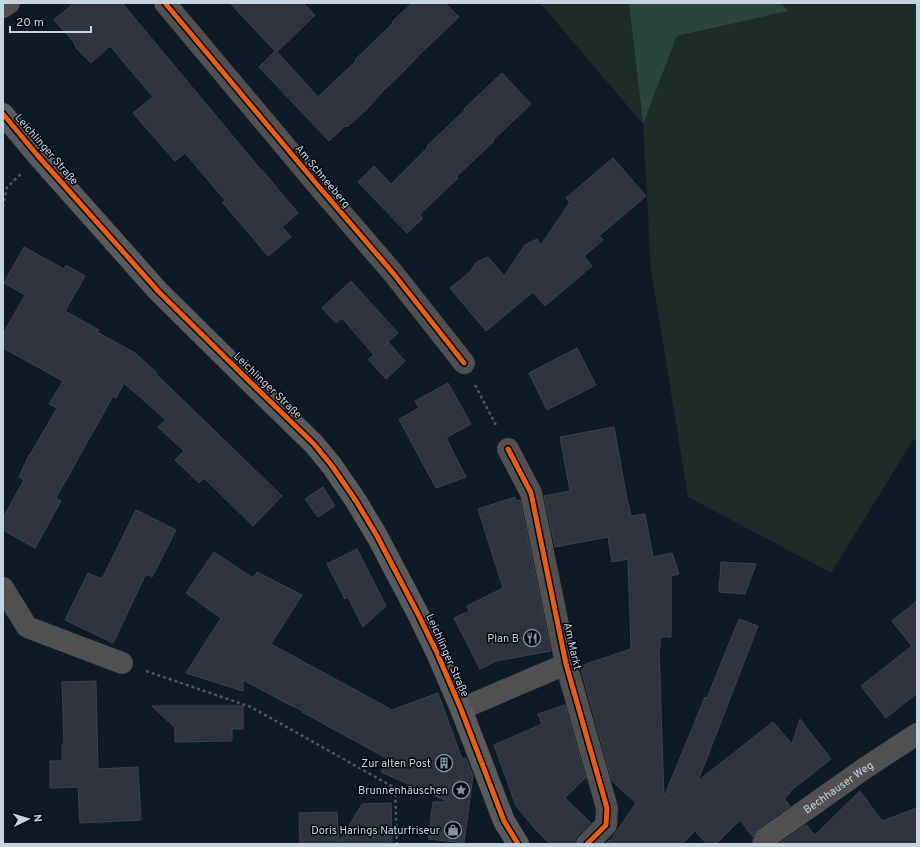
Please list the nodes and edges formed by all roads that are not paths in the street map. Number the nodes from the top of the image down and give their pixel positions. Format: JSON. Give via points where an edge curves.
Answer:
{"nodes":[{"id":1,"x":9,"y":3,"type":"edge"},
{"id":2,"x":165,"y":3,"type":"edge"},
{"id":3,"x":3,"y":8,"type":"edge"},
{"id":4,"x":3,"y":114,"type":"edge"},
{"id":5,"x":464,"y":363,"type":"road end"},
{"id":6,"x":508,"y":449,"type":"road end"},
{"id":7,"x":3,"y":588,"type":"edge"},
{"id":8,"x":122,"y":663,"type":"road end"},
{"id":9,"x":566,"y":664,"type":"junction"},
{"id":10,"x":461,"y":709,"type":"junction"},
{"id":11,"x":917,"y":734,"type":"edge"},
{"id":12,"x":518,"y":844,"type":"edge"},
{"id":13,"x":587,"y":844,"type":"edge"},
{"id":14,"x":763,"y":844,"type":"edge"}],
"edges":[{"from":1,"to":3,"type":"street"},
{"from":2,"to":5,"type":"street","name":"Am Schneeberg","via":[[393,273]]},
{"from":4,"to":10,"type":"main road","name":"Leichlinger Straße","via":[[158,291],[314,444],[332,466],[377,536],[415,608]]},
{"from":6,"to":9,"type":"street","name":"Am Markt","via":[[532,493]]},
{"from":7,"to":8,"type":"street","via":[[27,627]]},
{"from":9,"to":10,"type":"street","name":"Am Markt"},
{"from":9,"to":13,"type":"street","name":"Am Markt","via":[[607,808],[606,825]]},
{"from":10,"to":12,"type":"main road","via":[[504,821]]},
{"from":11,"to":14,"type":"street","name":"Bechhauser Weg","via":[[766,838]]}]}
